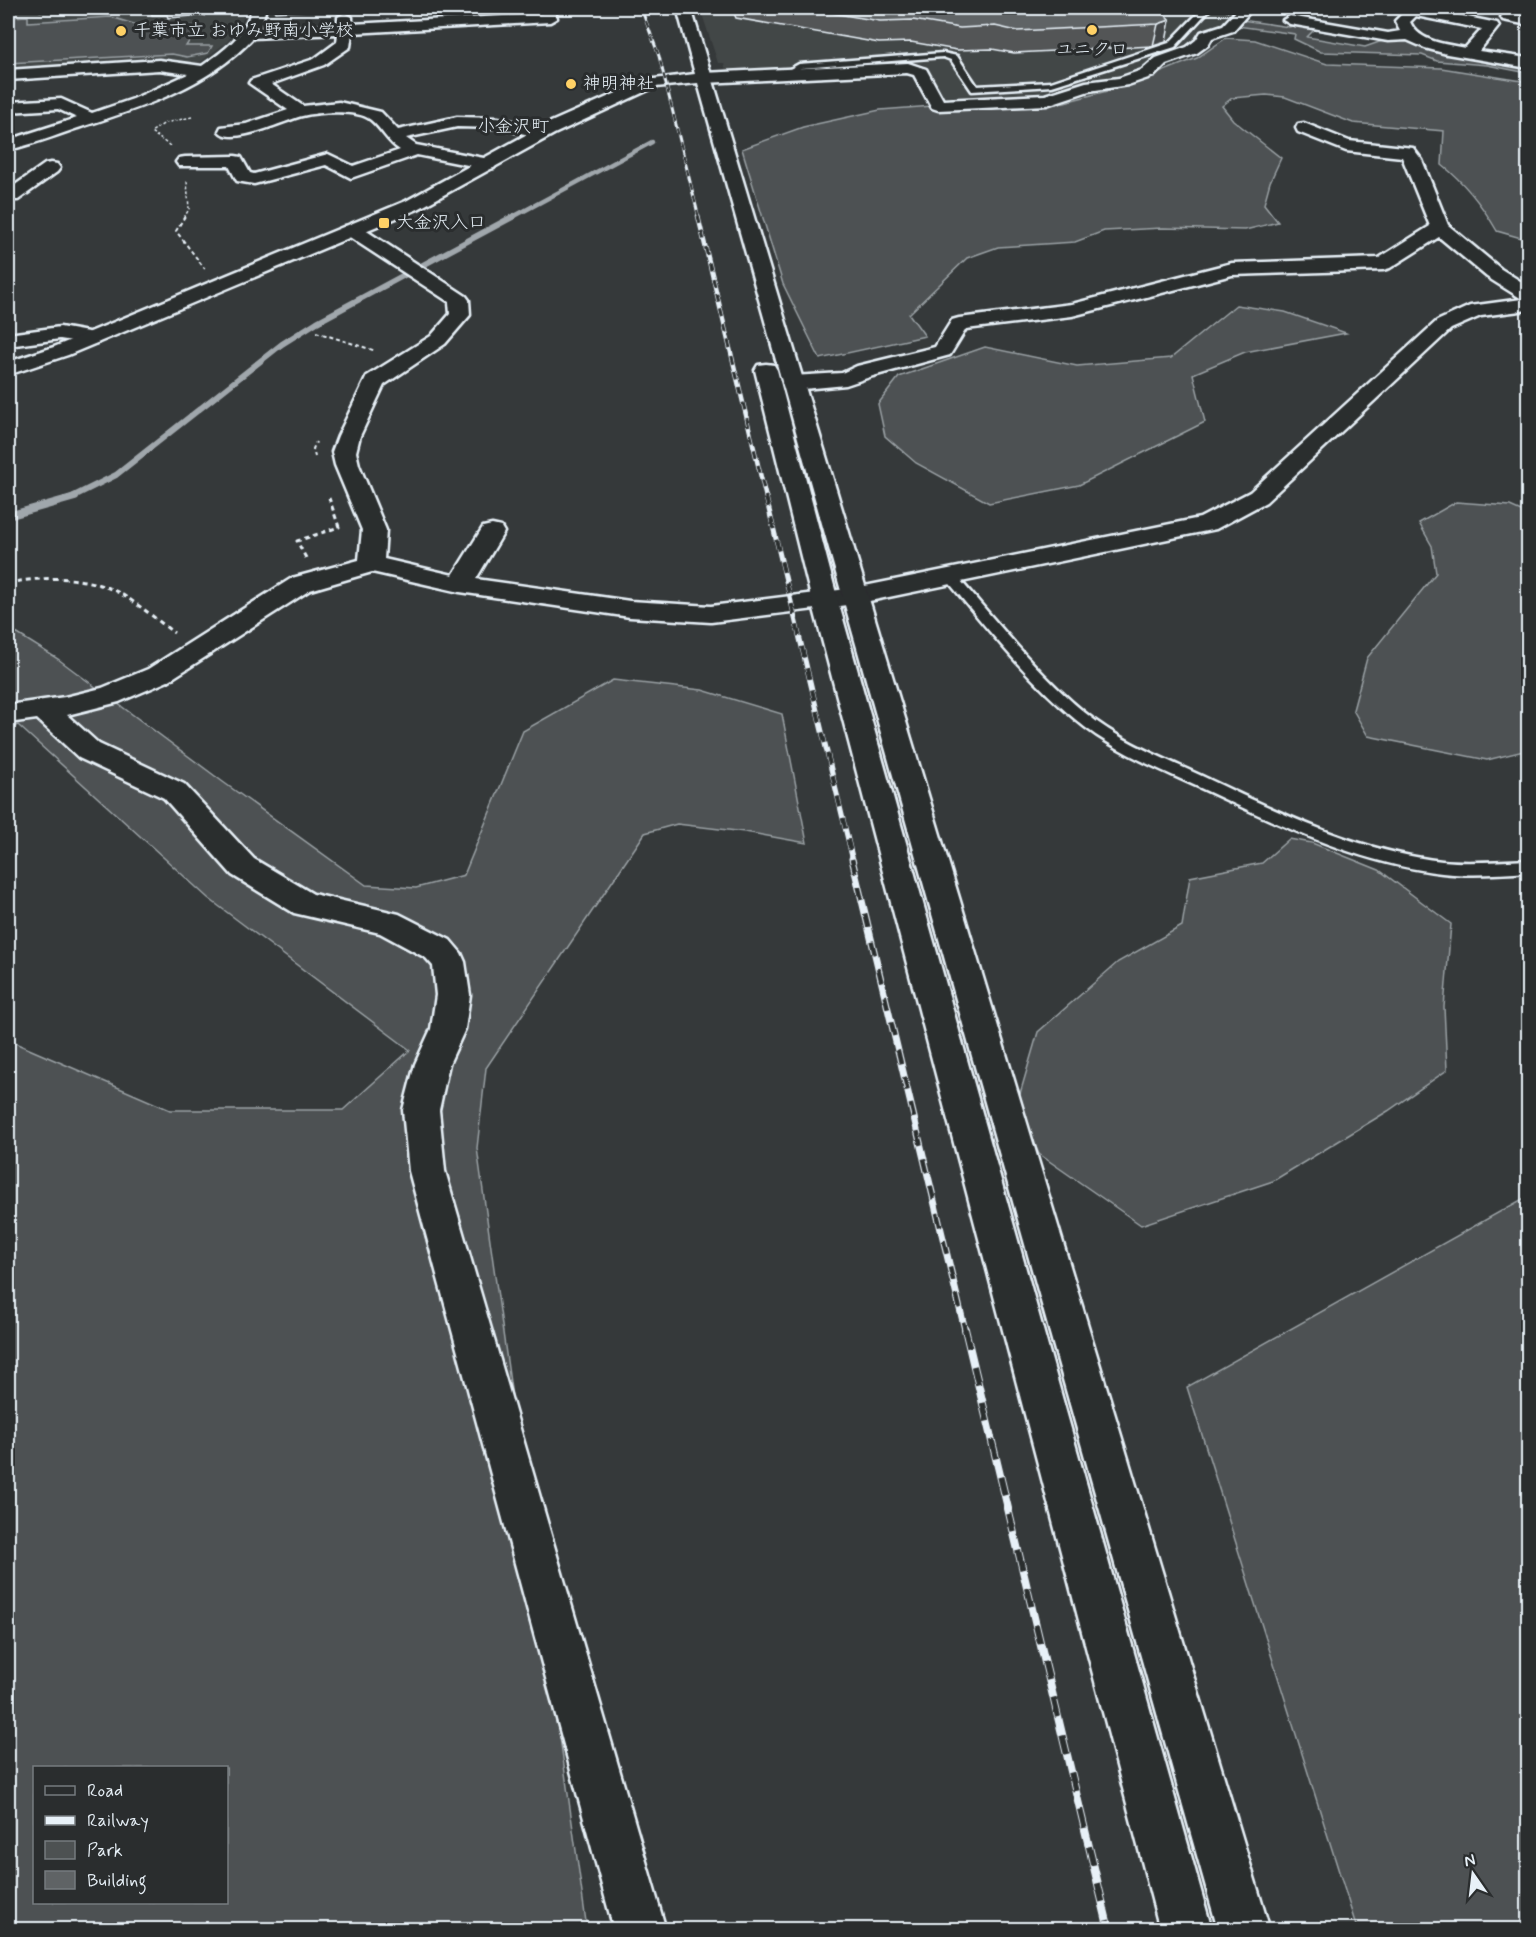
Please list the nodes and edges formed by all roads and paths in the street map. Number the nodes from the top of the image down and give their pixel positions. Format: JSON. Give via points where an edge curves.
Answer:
{"nodes":[{"id":1,"x":259,"y":8,"type":"edge"},
{"id":2,"x":346,"y":8,"type":"edge"},
{"id":3,"x":547,"y":8,"type":"edge"},
{"id":4,"x":668,"y":8,"type":"edge"},
{"id":5,"x":684,"y":8,"type":"edge"},
{"id":6,"x":1208,"y":8,"type":"edge"},
{"id":7,"x":1227,"y":8,"type":"edge"},
{"id":8,"x":1517,"y":8,"type":"edge"},
{"id":9,"x":1245,"y":9,"type":"edge"},
{"id":10,"x":1414,"y":9,"type":"edge"},
{"id":11,"x":1290,"y":20,"type":"dead end"},
{"id":12,"x":1528,"y":21,"type":"edge"},
{"id":13,"x":344,"y":29,"type":"junction"},
{"id":14,"x":249,"y":34,"type":"junction"},
{"id":15,"x":1409,"y":34,"type":"junction"},
{"id":16,"x":1469,"y":53,"type":"junction"},
{"id":17,"x":1528,"y":63,"type":"edge"},
{"id":18,"x":204,"y":71,"type":"junction"},
{"id":19,"x":795,"y":74,"type":"junction"},
{"id":20,"x":8,"y":75,"type":"edge"},
{"id":21,"x":696,"y":78,"type":"junction"},
{"id":22,"x":8,"y":107,"type":"edge"},
{"id":23,"x":300,"y":111,"type":"junction"},
{"id":24,"x":192,"y":117,"type":"dead end"},
{"id":25,"x":91,"y":119,"type":"junction"},
{"id":26,"x":1304,"y":128,"type":"dead end"},
{"id":27,"x":227,"y":131,"type":"dead end"},
{"id":28,"x":543,"y":133,"type":"junction"},
{"id":29,"x":394,"y":136,"type":"junction"},
{"id":30,"x":8,"y":145,"type":"edge"},
{"id":31,"x":416,"y":150,"type":"junction"},
{"id":32,"x":185,"y":162,"type":"junction"},
{"id":33,"x":488,"y":164,"type":"junction"},
{"id":34,"x":51,"y":168,"type":"dead end"},
{"id":35,"x":8,"y":195,"type":"edge"},
{"id":36,"x":1440,"y":228,"type":"junction"},
{"id":37,"x":352,"y":230,"type":"junction"},
{"id":38,"x":231,"y":279,"type":"junction"},
{"id":39,"x":1528,"y":294,"type":"edge"},
{"id":40,"x":1528,"y":304,"type":"edge"},
{"id":41,"x":92,"y":338,"type":"junction"},
{"id":42,"x":8,"y":339,"type":"edge"},
{"id":43,"x":8,"y":369,"type":"edge"},
{"id":44,"x":793,"y":383,"type":"junction"},
{"id":45,"x":492,"y":532,"type":"dead end"},
{"id":46,"x":371,"y":564,"type":"junction"},
{"id":47,"x":950,"y":576,"type":"junction"},
{"id":48,"x":8,"y":583,"type":"edge"},
{"id":49,"x":460,"y":584,"type":"junction"},
{"id":50,"x":840,"y":599,"type":"junction"},
{"id":51,"x":197,"y":651,"type":"junction"},
{"id":52,"x":25,"y":712,"type":"edge"},
{"id":53,"x":1528,"y":866,"type":"edge"},
{"id":54,"x":640,"y":1929,"type":"edge"},
{"id":55,"x":1186,"y":1929,"type":"edge"},
{"id":56,"x":1244,"y":1929,"type":"edge"}],
"edges":[{"from":1,"to":14,"type":"street"},
{"from":2,"to":13,"type":"street"},
{"from":3,"to":13,"type":"street","via":[[550,18]]},
{"from":4,"to":21,"type":"street"},
{"from":5,"to":21,"type":"street"},
{"from":6,"to":19,"type":"lane","via":[[1172,45],[1052,84],[975,89],[954,58],[943,55],[808,64],[794,69]]},
{"from":7,"to":9,"type":"lane"},
{"from":8,"to":12,"type":"street","via":[[1508,17]]},
{"from":9,"to":19,"type":"street","via":[[1228,28],[1206,35],[1192,50],[1161,61],[1148,73],[1047,100],[938,105],[920,72],[908,69]]},
{"from":10,"to":15,"type":"street","via":[[1402,21]]},
{"from":10,"to":16,"type":"street","via":[[1492,26]]},
{"from":11,"to":15,"type":"street","via":[[1388,37]]},
{"from":13,"to":14,"type":"street"},
{"from":13,"to":23,"type":"street","via":[[345,44],[319,62],[257,83]]},
{"from":14,"to":18,"type":"street"},
{"from":15,"to":16,"type":"street","via":[[1417,40]]},
{"from":16,"to":17,"type":"street"},
{"from":18,"to":20,"type":"street","via":[[159,65]]},
{"from":18,"to":25,"type":"street","via":[[162,93]]},
{"from":19,"to":21,"type":"street"},
{"from":21,"to":28,"type":"street","via":[[652,83]]},
{"from":21,"to":44,"type":"street"},
{"from":21,"to":50,"type":"street","via":[[770,383]]},
{"from":22,"to":25,"type":"street","via":[[61,104]]},
{"from":23,"to":27,"type":"street","via":[[248,129]]},
{"from":23,"to":29,"type":"street","via":[[353,109],[375,115]]},
{"from":24,"to":32,"type":"path","via":[[165,123],[151,132],[185,156]]},
{"from":25,"to":30,"type":"street"},
{"from":26,"to":36,"type":"street","via":[[1346,146],[1407,152]]},
{"from":28,"to":29,"type":"street","via":[[498,123],[458,122]]},
{"from":28,"to":33,"type":"street"},
{"from":29,"to":31,"type":"street"},
{"from":31,"to":32,"type":"street","via":[[351,173],[328,159],[254,179],[243,177],[235,161]]},
{"from":31,"to":33,"type":"street"},
{"from":32,"to":38,"type":"path","via":[[189,209],[176,231],[206,270]]},
{"from":33,"to":37,"type":"street","via":[[446,188]]},
{"from":34,"to":35,"type":"street"},
{"from":36,"to":39,"type":"street","via":[[1494,273]]},
{"from":36,"to":44,"type":"street","via":[[1383,264],[1232,269],[1072,310],[959,324],[943,351],[846,379]]},
{"from":37,"to":38,"type":"street"},
{"from":37,"to":46,"type":"street","via":[[459,300],[460,315],[438,339],[375,381],[349,436],[344,452],[347,465],[374,530]]},
{"from":38,"to":41,"type":"street"},
{"from":40,"to":47,"type":"street","via":[[1476,310],[1444,325],[1258,496],[1207,524]]},
{"from":41,"to":42,"type":"street","via":[[60,333]]},
{"from":41,"to":43,"type":"street"},
{"from":44,"to":50,"type":"street"},
{"from":45,"to":49,"type":"street"},
{"from":46,"to":49,"type":"street"},
{"from":46,"to":51,"type":"street","via":[[301,584]]},
{"from":47,"to":50,"type":"street"},
{"from":47,"to":53,"type":"lane","via":[[1016,653],[1081,717],[1168,767],[1292,825],[1389,859],[1444,867]]},
{"from":48,"to":51,"type":"path","via":[[56,577],[91,583],[121,594]]},
{"from":49,"to":50,"type":"street","via":[[672,613],[711,614]]},
{"from":50,"to":55,"type":"street"},
{"from":50,"to":56,"type":"street"},
{"from":51,"to":52,"type":"street","via":[[158,675],[109,696]]},
{"from":52,"to":54,"type":"street","via":[[89,751],[174,791],[243,867],[305,904],[388,923],[438,949],[449,962],[453,995],[448,1029],[432,1064],[421,1110],[427,1171]]}]}
